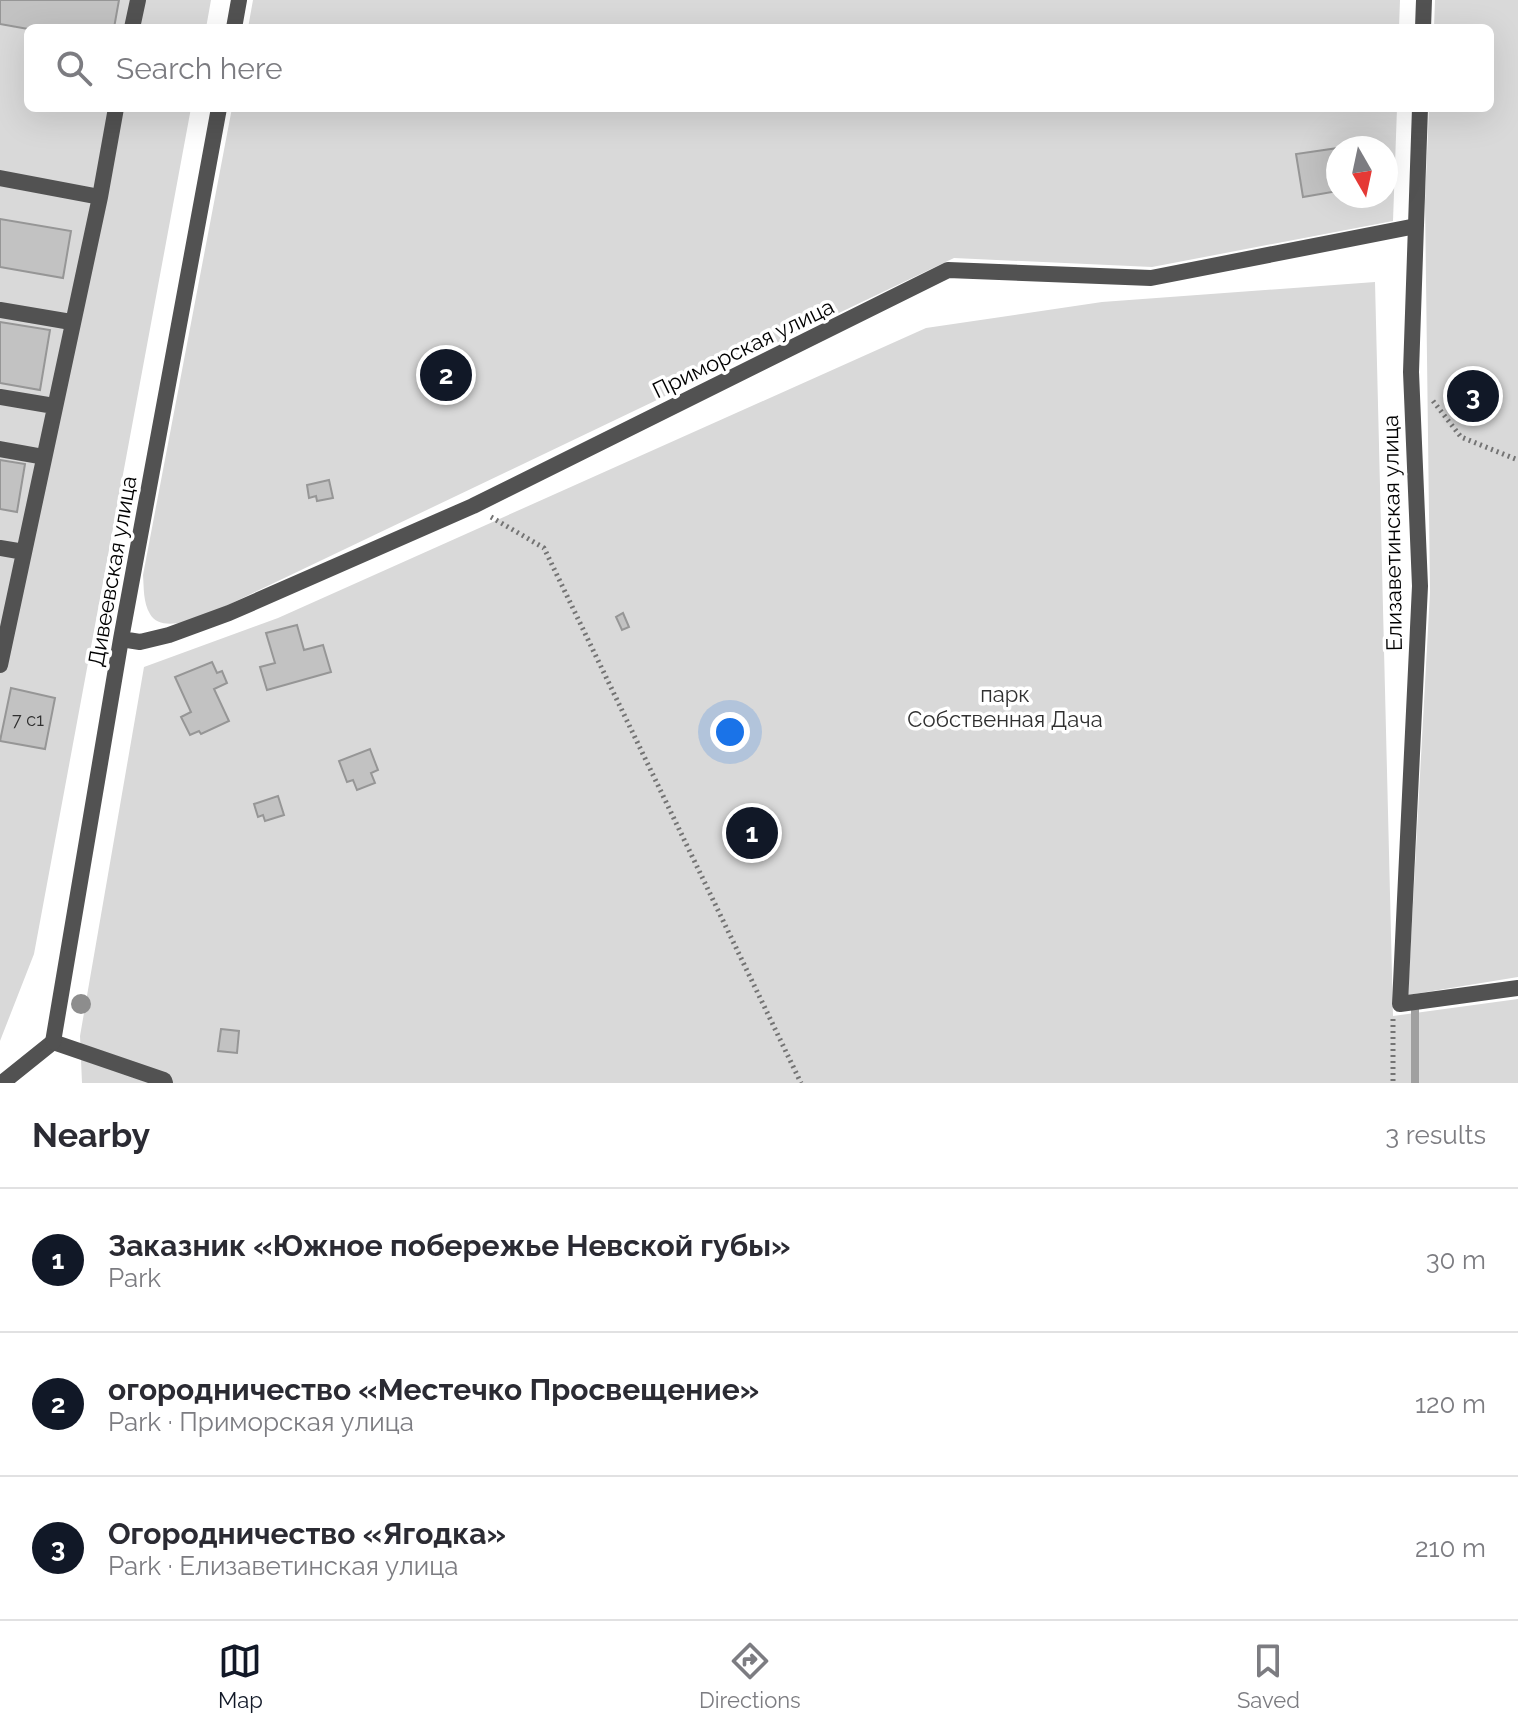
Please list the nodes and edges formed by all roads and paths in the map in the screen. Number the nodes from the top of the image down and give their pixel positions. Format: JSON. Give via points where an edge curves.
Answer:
{"nodes":[{"id":1,"x":138,"y":0,"type":"edge"},
{"id":2,"x":239,"y":0,"type":"edge"},
{"id":3,"x":1424,"y":0,"type":"edge"},
{"id":4,"x":133,"y":24,"type":"edge"},
{"id":5,"x":235,"y":24,"type":"edge"},
{"id":6,"x":1423,"y":24,"type":"edge"},
{"id":7,"x":115,"y":112,"type":"edge"},
{"id":8,"x":218,"y":112,"type":"edge"},
{"id":9,"x":1420,"y":112,"type":"edge"},
{"id":10,"x":0,"y":178,"type":"edge"},
{"id":11,"x":100,"y":197,"type":"junction"},
{"id":12,"x":1416,"y":226,"type":"junction"},
{"id":13,"x":0,"y":310,"type":"edge"},
{"id":14,"x":71,"y":322,"type":"junction"},
{"id":15,"x":1411,"y":372,"type":"junction"},
{"id":16,"x":0,"y":397,"type":"edge"},
{"id":17,"x":54,"y":406,"type":"junction"},
{"id":18,"x":0,"y":449,"type":"edge"},
{"id":19,"x":44,"y":457,"type":"junction"},
{"id":20,"x":1518,"y":460,"type":"edge"},
{"id":21,"x":473,"y":506,"type":"junction"},
{"id":22,"x":0,"y":548,"type":"edge"},
{"id":23,"x":24,"y":552,"type":"junction"},
{"id":24,"x":121,"y":639,"type":"junction"},
{"id":25,"x":3,"y":640,"type":"edge"},
{"id":26,"x":0,"y":665,"type":"edge"},
{"id":27,"x":1518,"y":988,"type":"edge"},
{"id":28,"x":1400,"y":1004,"type":"junction"},
{"id":29,"x":53,"y":1042,"type":"junction"},
{"id":30,"x":2,"y":1083,"type":"edge"},
{"id":31,"x":165,"y":1083,"type":"edge"},
{"id":32,"x":801,"y":1083,"type":"edge"},
{"id":33,"x":1393,"y":1083,"type":"edge"}],
"edges":[{"from":1,"to":4,"type":"street"},
{"from":2,"to":5,"type":"street"},
{"from":3,"to":6,"type":"street"},
{"from":7,"to":11,"type":"street"},
{"from":8,"to":24,"type":"street","name":"Дивеевская улица"},
{"from":9,"to":12,"type":"street","name":"Елизаветинская улица"},
{"from":10,"to":11,"type":"street"},
{"from":11,"to":14,"type":"street"},
{"from":12,"to":15,"type":"street","name":"Елизаветинская улица"},
{"from":12,"to":21,"type":"street","name":"Приморская улица","via":[[1151,278],[948,270]]},
{"from":13,"to":14,"type":"street"},
{"from":14,"to":17,"type":"street"},
{"from":15,"to":20,"type":"path","via":[[1461,437]]},
{"from":15,"to":28,"type":"street","name":"Елизаветинская улица","via":[[1420,586]]},
{"from":16,"to":17,"type":"street"},
{"from":17,"to":19,"type":"street"},
{"from":18,"to":19,"type":"street"},
{"from":19,"to":23,"type":"street"},
{"from":21,"to":24,"type":"street","name":"Приморская улица","via":[[229,613],[154,639]]},
{"from":21,"to":32,"type":"path","via":[[544,548]]},
{"from":22,"to":23,"type":"street"},
{"from":23,"to":25,"type":"street"},
{"from":24,"to":29,"type":"street","name":"Дивеевская улица"},
{"from":25,"to":26,"type":"street"},
{"from":27,"to":28,"type":"street"},
{"from":28,"to":33,"type":"path","via":[[1392,1020]]},
{"from":29,"to":30,"type":"street"},
{"from":29,"to":31,"type":"street"}]}
